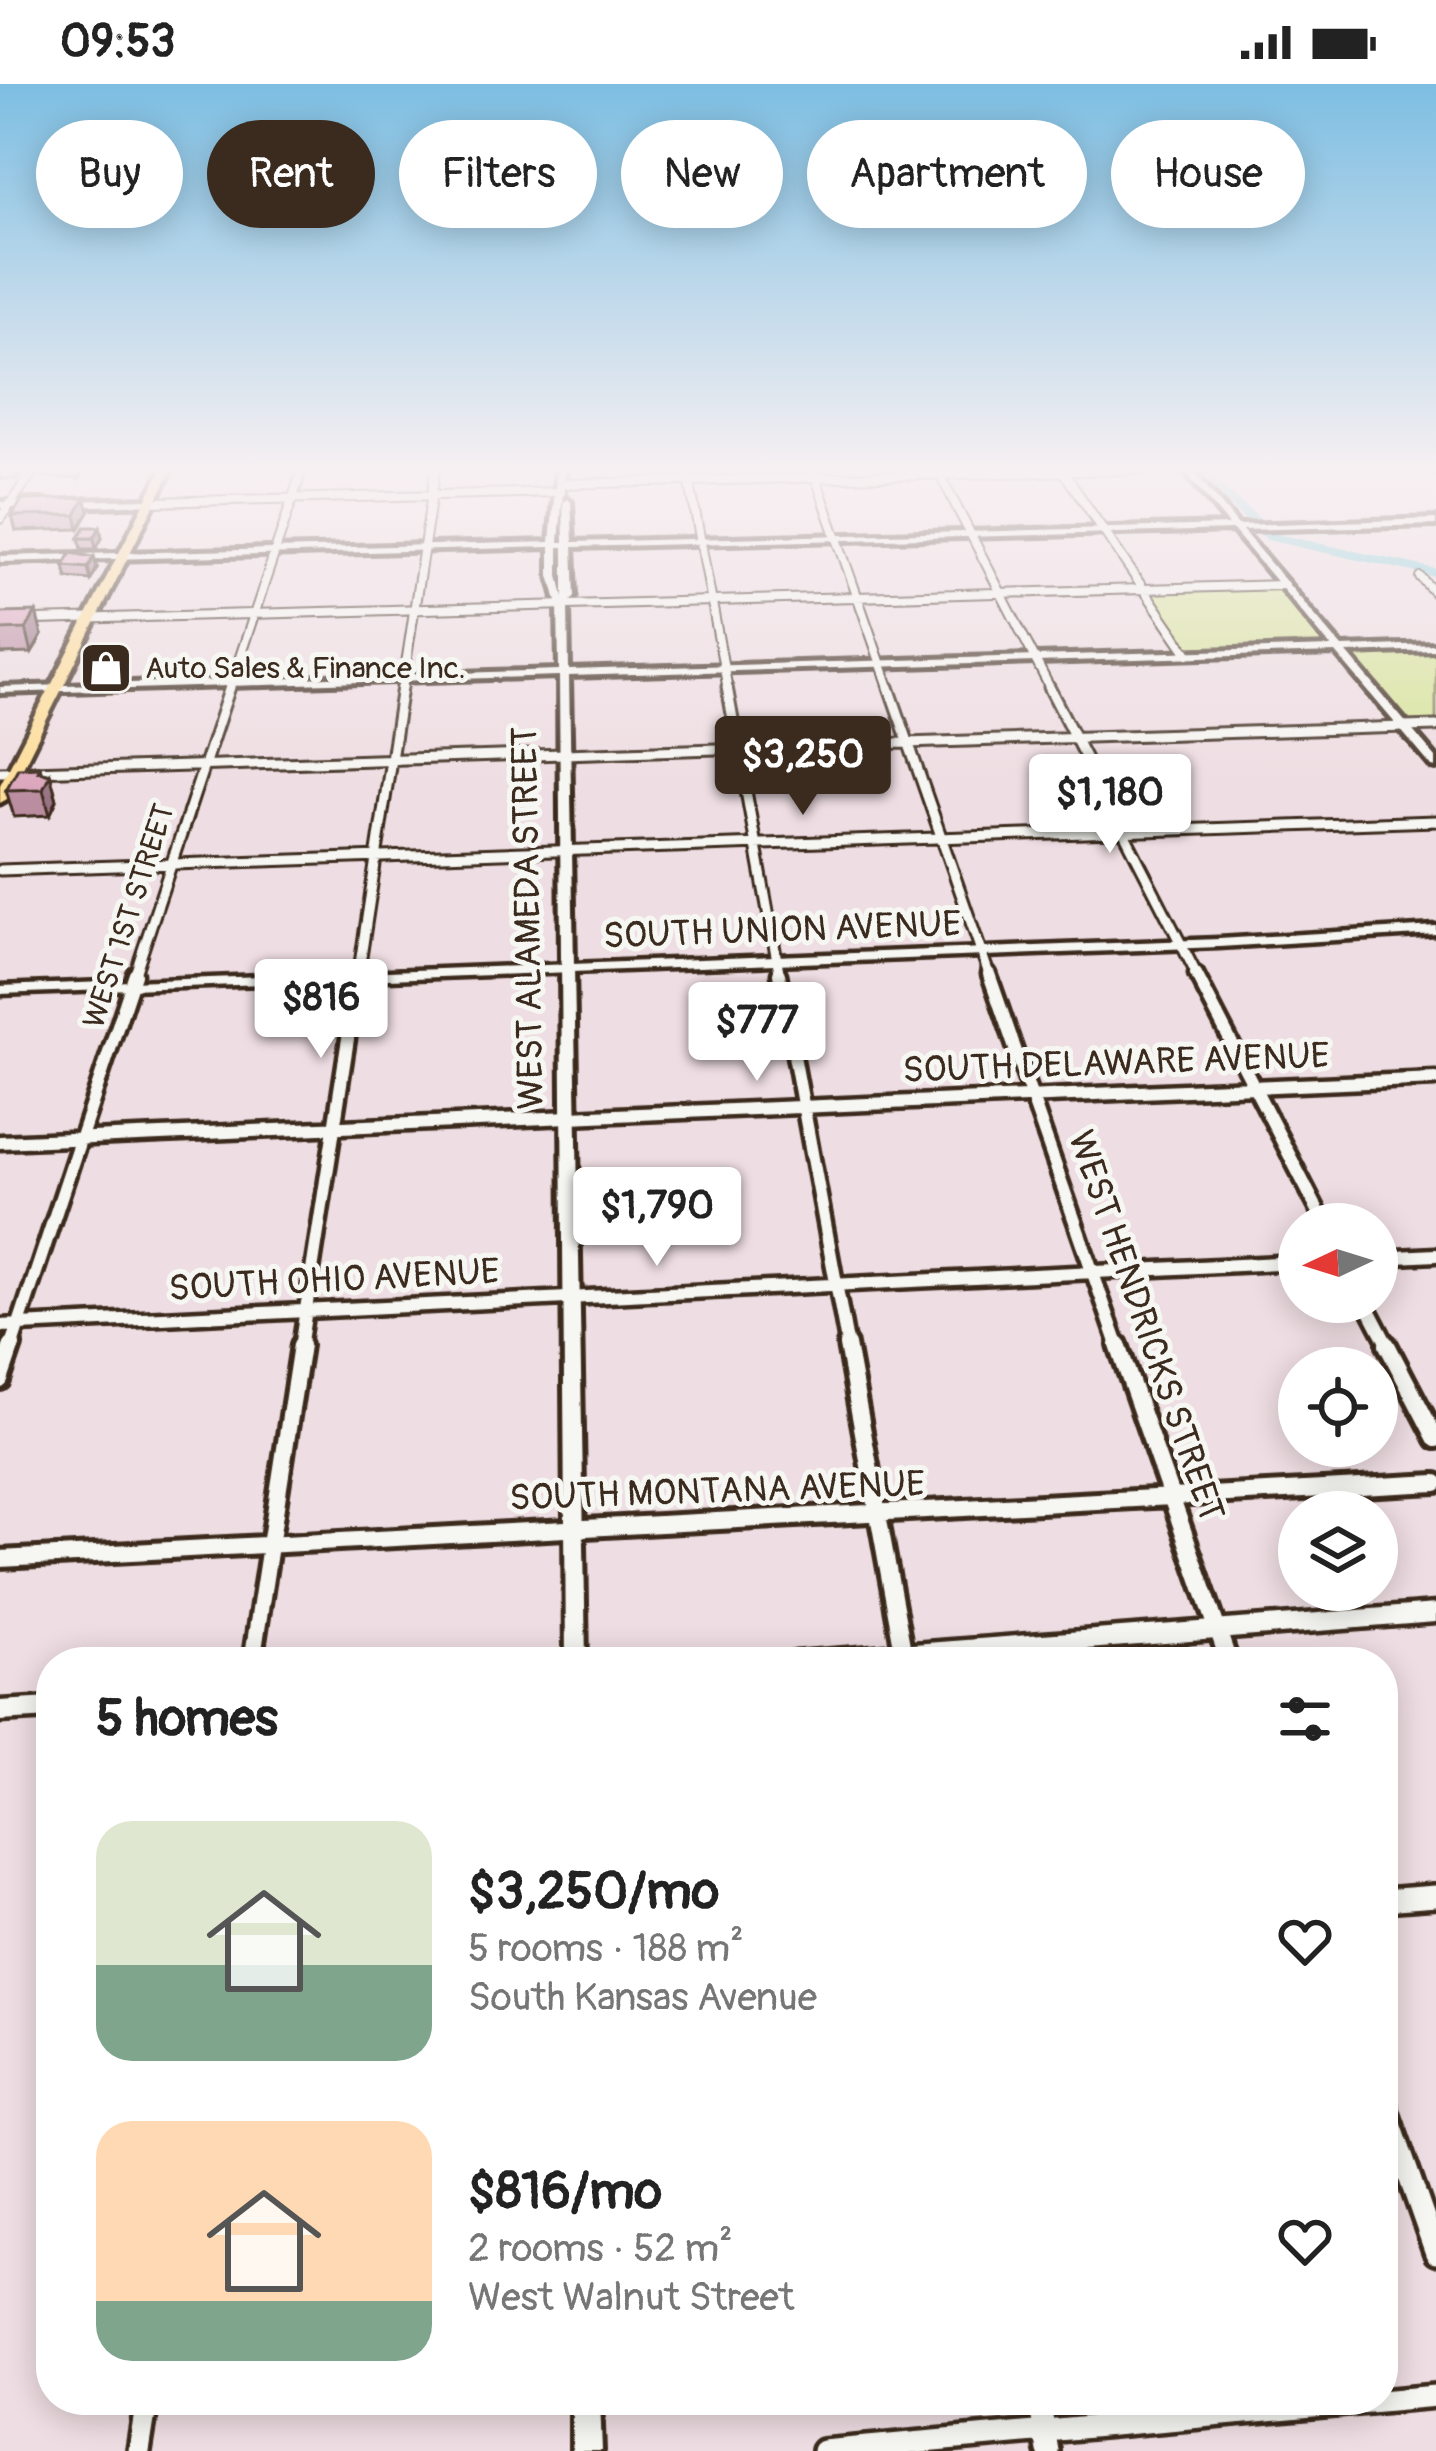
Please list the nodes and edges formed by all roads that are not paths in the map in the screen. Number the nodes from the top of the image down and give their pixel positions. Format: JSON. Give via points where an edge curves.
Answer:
{"nodes":[{"id":1,"x":112,"y":577,"type":"edge"},
{"id":2,"x":266,"y":577,"type":"edge"},
{"id":3,"x":419,"y":577,"type":"edge"},
{"id":4,"x":559,"y":577,"type":"edge"},
{"id":5,"x":708,"y":577,"type":"edge"},
{"id":6,"x":850,"y":577,"type":"edge"},
{"id":7,"x":992,"y":577,"type":"edge"},
{"id":8,"x":1135,"y":577,"type":"edge"},
{"id":9,"x":1278,"y":577,"type":"edge"},
{"id":10,"x":1420,"y":577,"type":"dead end"},
{"id":11,"x":1284,"y":585,"type":"junction"},
{"id":12,"x":1143,"y":589,"type":"junction"},
{"id":13,"x":1000,"y":593,"type":"junction"},
{"id":14,"x":1436,"y":594,"type":"edge"},
{"id":15,"x":857,"y":597,"type":"junction"},
{"id":16,"x":712,"y":601,"type":"junction"},
{"id":17,"x":563,"y":605,"type":"junction"},
{"id":18,"x":414,"y":609,"type":"junction"},
{"id":19,"x":254,"y":614,"type":"junction"},
{"id":20,"x":92,"y":618,"type":"junction"},
{"id":21,"x":0,"y":621,"type":"edge"},
{"id":22,"x":1436,"y":647,"type":"edge"},
{"id":23,"x":1339,"y":650,"type":"junction"},
{"id":24,"x":1188,"y":654,"type":"junction"},
{"id":25,"x":1035,"y":659,"type":"junction"},
{"id":26,"x":880,"y":664,"type":"junction"},
{"id":27,"x":724,"y":668,"type":"junction"},
{"id":28,"x":563,"y":673,"type":"junction"},
{"id":29,"x":404,"y":678,"type":"junction"},
{"id":30,"x":231,"y":683,"type":"junction"},
{"id":31,"x":57,"y":688,"type":"junction"},
{"id":32,"x":0,"y":690,"type":"edge"},
{"id":33,"x":1436,"y":726,"type":"edge"},
{"id":34,"x":1404,"y":727,"type":"junction"},
{"id":35,"x":1075,"y":738,"type":"junction"},
{"id":36,"x":908,"y":743,"type":"junction"},
{"id":37,"x":739,"y":748,"type":"junction"},
{"id":38,"x":565,"y":754,"type":"junction"},
{"id":39,"x":391,"y":760,"type":"junction"},
{"id":40,"x":1436,"y":765,"type":"edge"},
{"id":41,"x":204,"y":766,"type":"junction"},
{"id":42,"x":7,"y":772,"type":"edge"},
{"id":43,"x":0,"y":799,"type":"edge"},
{"id":44,"x":1436,"y":821,"type":"edge"},
{"id":45,"x":1123,"y":831,"type":"junction"},
{"id":46,"x":940,"y":837,"type":"junction"},
{"id":47,"x":757,"y":843,"type":"junction"},
{"id":48,"x":566,"y":850,"type":"junction"},
{"id":49,"x":376,"y":856,"type":"junction"},
{"id":50,"x":171,"y":863,"type":"junction"},
{"id":51,"x":0,"y":870,"type":"edge"},
{"id":52,"x":1436,"y":930,"type":"edge"},
{"id":53,"x":1180,"y":945,"type":"junction"},
{"id":54,"x":980,"y":952,"type":"junction"},
{"id":55,"x":778,"y":960,"type":"junction"},
{"id":56,"x":567,"y":968,"type":"junction"},
{"id":57,"x":358,"y":976,"type":"junction"},
{"id":58,"x":131,"y":985,"type":"junction"},
{"id":59,"x":0,"y":990,"type":"edge"},
{"id":60,"x":1436,"y":1079,"type":"edge"},
{"id":61,"x":1254,"y":1087,"type":"junction"},
{"id":62,"x":1031,"y":1097,"type":"junction"},
{"id":63,"x":804,"y":1106,"type":"junction"},
{"id":64,"x":569,"y":1117,"type":"junction"},
{"id":65,"x":334,"y":1127,"type":"junction"},
{"id":66,"x":80,"y":1139,"type":"junction"},
{"id":67,"x":0,"y":1142,"type":"edge"},
{"id":68,"x":1314,"y":1203,"type":"edge"},
{"id":69,"x":1436,"y":1256,"type":"edge"},
{"id":70,"x":1398,"y":1257,"type":"edge"},
{"id":71,"x":1278,"y":1263,"type":"edge"},
{"id":72,"x":1092,"y":1272,"type":"junction"},
{"id":73,"x":836,"y":1285,"type":"junction"},
{"id":74,"x":572,"y":1298,"type":"junction"},
{"id":75,"x":306,"y":1311,"type":"junction"},
{"id":76,"x":1376,"y":1323,"type":"edge"},
{"id":77,"x":18,"y":1325,"type":"junction"},
{"id":78,"x":0,"y":1326,"type":"edge"},
{"id":79,"x":0,"y":1380,"type":"edge"},
{"id":80,"x":1436,"y":1439,"type":"edge"},
{"id":81,"x":1436,"y":1483,"type":"edge"},
{"id":82,"x":1172,"y":1498,"type":"junction"},
{"id":83,"x":878,"y":1516,"type":"junction"},
{"id":84,"x":574,"y":1526,"type":"junction"},
{"id":85,"x":271,"y":1544,"type":"junction"},
{"id":86,"x":0,"y":1559,"type":"edge"},
{"id":87,"x":1436,"y":1613,"type":"edge"},
{"id":88,"x":1216,"y":1626,"type":"junction"},
{"id":89,"x":255,"y":1647,"type":"edge"},
{"id":90,"x":576,"y":1647,"type":"edge"},
{"id":91,"x":902,"y":1647,"type":"edge"},
{"id":92,"x":1011,"y":1647,"type":"edge"},
{"id":93,"x":1224,"y":1647,"type":"edge"},
{"id":94,"x":36,"y":1709,"type":"edge"},
{"id":95,"x":0,"y":1711,"type":"edge"},
{"id":96,"x":1436,"y":1896,"type":"edge"},
{"id":97,"x":1398,"y":1899,"type":"edge"},
{"id":98,"x":1398,"y":2145,"type":"edge"},
{"id":99,"x":1436,"y":2254,"type":"edge"},
{"id":100,"x":1436,"y":2396,"type":"edge"},
{"id":101,"x":1398,"y":2400,"type":"edge"},
{"id":102,"x":145,"y":2415,"type":"edge"},
{"id":103,"x":586,"y":2415,"type":"edge"},
{"id":104,"x":1275,"y":2415,"type":"edge"},
{"id":105,"x":1047,"y":2442,"type":"edge"},
{"id":106,"x":140,"y":2451,"type":"edge"},
{"id":107,"x":586,"y":2451,"type":"edge"},
{"id":108,"x":823,"y":2451,"type":"edge"}],
"edges":[{"from":1,"to":20,"type":"main road"},
{"from":2,"to":19,"type":"street","name":"WEST 1ST STREET"},
{"from":3,"to":18,"type":"street"},
{"from":4,"to":17,"type":"street","name":"WEST ALAMEDA STREET"},
{"from":5,"to":16,"type":"street"},
{"from":6,"to":15,"type":"street","name":"WEST HENDRICKS STREET"},
{"from":7,"to":13,"type":"street"},
{"from":8,"to":12,"type":"street"},
{"from":9,"to":11,"type":"street"},
{"from":10,"to":14,"type":"street"},
{"from":11,"to":12,"type":"street"},
{"from":11,"to":23,"type":"street"},
{"from":12,"to":13,"type":"street"},
{"from":12,"to":24,"type":"street"},
{"from":13,"to":15,"type":"street"},
{"from":13,"to":25,"type":"street"},
{"from":15,"to":16,"type":"street"},
{"from":15,"to":26,"type":"street","name":"WEST HENDRICKS STREET"},
{"from":16,"to":17,"type":"street"},
{"from":16,"to":27,"type":"street"},
{"from":17,"to":18,"type":"street"},
{"from":17,"to":28,"type":"street","name":"WEST ALAMEDA STREET"},
{"from":18,"to":19,"type":"street"},
{"from":18,"to":29,"type":"street"},
{"from":19,"to":20,"type":"street"},
{"from":19,"to":30,"type":"street","name":"WEST 1ST STREET"},
{"from":20,"to":21,"type":"street"},
{"from":20,"to":31,"type":"main road"},
{"from":22,"to":23,"type":"street"},
{"from":23,"to":24,"type":"street"},
{"from":23,"to":34,"type":"street"},
{"from":24,"to":25,"type":"street"},
{"from":25,"to":26,"type":"street"},
{"from":25,"to":35,"type":"street"},
{"from":26,"to":27,"type":"street"},
{"from":26,"to":36,"type":"street","name":"WEST HENDRICKS STREET"},
{"from":27,"to":28,"type":"street"},
{"from":27,"to":37,"type":"street"},
{"from":28,"to":29,"type":"street"},
{"from":28,"to":38,"type":"street","name":"WEST ALAMEDA STREET"},
{"from":29,"to":30,"type":"street"},
{"from":29,"to":39,"type":"street"},
{"from":30,"to":31,"type":"street"},
{"from":30,"to":41,"type":"street","name":"WEST 1ST STREET"},
{"from":31,"to":32,"type":"street"},
{"from":31,"to":42,"type":"main road"},
{"from":33,"to":34,"type":"street"},
{"from":34,"to":35,"type":"street"},
{"from":34,"to":40,"type":"street"},
{"from":35,"to":36,"type":"street"},
{"from":35,"to":45,"type":"street"},
{"from":36,"to":37,"type":"street"},
{"from":36,"to":46,"type":"street","name":"WEST HENDRICKS STREET"},
{"from":37,"to":38,"type":"street"},
{"from":37,"to":47,"type":"street"},
{"from":38,"to":39,"type":"street"},
{"from":38,"to":48,"type":"street","name":"WEST ALAMEDA STREET"},
{"from":39,"to":41,"type":"street"},
{"from":39,"to":49,"type":"street"},
{"from":41,"to":42,"type":"street"},
{"from":41,"to":50,"type":"street","name":"WEST 1ST STREET"},
{"from":42,"to":43,"type":"main road"},
{"from":44,"to":45,"type":"street"},
{"from":45,"to":46,"type":"street"},
{"from":45,"to":53,"type":"street"},
{"from":46,"to":47,"type":"street"},
{"from":46,"to":54,"type":"street","name":"WEST HENDRICKS STREET"},
{"from":47,"to":48,"type":"street"},
{"from":47,"to":55,"type":"street"},
{"from":48,"to":49,"type":"street"},
{"from":48,"to":56,"type":"street","name":"WEST ALAMEDA STREET"},
{"from":49,"to":50,"type":"street"},
{"from":49,"to":57,"type":"street"},
{"from":50,"to":51,"type":"street"},
{"from":50,"to":58,"type":"street","name":"WEST 1ST STREET"},
{"from":52,"to":53,"type":"main road","name":"SOUTH UNION AVENUE"},
{"from":53,"to":54,"type":"main road","name":"SOUTH UNION AVENUE"},
{"from":53,"to":61,"type":"street"},
{"from":54,"to":55,"type":"main road","name":"SOUTH UNION AVENUE"},
{"from":54,"to":62,"type":"street","name":"WEST HENDRICKS STREET"},
{"from":55,"to":56,"type":"main road","name":"SOUTH UNION AVENUE"},
{"from":55,"to":63,"type":"street"},
{"from":56,"to":57,"type":"main road","name":"SOUTH UNION AVENUE"},
{"from":56,"to":64,"type":"street","name":"WEST ALAMEDA STREET"},
{"from":57,"to":58,"type":"main road","name":"SOUTH UNION AVENUE"},
{"from":57,"to":65,"type":"street"},
{"from":58,"to":59,"type":"main road","name":"SOUTH UNION AVENUE"},
{"from":58,"to":66,"type":"street","name":"WEST 1ST STREET"},
{"from":60,"to":61,"type":"street","name":"SOUTH DELAWARE AVENUE"},
{"from":61,"to":62,"type":"street","name":"SOUTH DELAWARE AVENUE"},
{"from":61,"to":68,"type":"street"},
{"from":62,"to":63,"type":"street","name":"SOUTH DELAWARE AVENUE"},
{"from":62,"to":72,"type":"street","name":"WEST HENDRICKS STREET"},
{"from":63,"to":64,"type":"street","name":"SOUTH DELAWARE AVENUE"},
{"from":63,"to":73,"type":"street"},
{"from":64,"to":65,"type":"street","name":"SOUTH DELAWARE AVENUE"},
{"from":64,"to":74,"type":"street","name":"WEST ALAMEDA STREET"},
{"from":65,"to":66,"type":"street","name":"SOUTH DELAWARE AVENUE"},
{"from":65,"to":75,"type":"street"},
{"from":66,"to":67,"type":"street","name":"SOUTH DELAWARE AVENUE"},
{"from":66,"to":77,"type":"street","name":"WEST 1ST STREET"},
{"from":69,"to":70,"type":"street"},
{"from":71,"to":72,"type":"street","name":"SOUTH OHIO AVENUE"},
{"from":72,"to":73,"type":"street","name":"SOUTH OHIO AVENUE"},
{"from":72,"to":82,"type":"street","name":"WEST HENDRICKS STREET"},
{"from":73,"to":74,"type":"street","name":"SOUTH OHIO AVENUE"},
{"from":73,"to":83,"type":"street"},
{"from":74,"to":75,"type":"street","name":"SOUTH OHIO AVENUE"},
{"from":74,"to":84,"type":"street","name":"WEST ALAMEDA STREET"},
{"from":75,"to":77,"type":"street","name":"SOUTH OHIO AVENUE"},
{"from":75,"to":85,"type":"street"},
{"from":76,"to":80,"type":"street"},
{"from":77,"to":78,"type":"street","name":"SOUTH OHIO AVENUE"},
{"from":77,"to":79,"type":"street","name":"WEST 1ST STREET"},
{"from":81,"to":82,"type":"street","name":"SOUTH MONTANA AVENUE"},
{"from":82,"to":83,"type":"street","name":"SOUTH MONTANA AVENUE"},
{"from":82,"to":88,"type":"street","name":"WEST HENDRICKS STREET"},
{"from":83,"to":84,"type":"street","name":"SOUTH MONTANA AVENUE"},
{"from":83,"to":91,"type":"street"},
{"from":84,"to":85,"type":"street","name":"SOUTH MONTANA AVENUE"},
{"from":84,"to":90,"type":"street","name":"WEST ALAMEDA STREET"},
{"from":85,"to":86,"type":"street","name":"SOUTH MONTANA AVENUE"},
{"from":85,"to":89,"type":"street"},
{"from":87,"to":88,"type":"main road"},
{"from":88,"to":92,"type":"main road"},
{"from":88,"to":93,"type":"street","name":"WEST HENDRICKS STREET"},
{"from":94,"to":95,"type":"main road"},
{"from":96,"to":97,"type":"street"},
{"from":98,"to":99,"type":"street"},
{"from":100,"to":101,"type":"street"},
{"from":102,"to":106,"type":"street"},
{"from":103,"to":107,"type":"street"},
{"from":104,"to":105,"type":"street"},
{"from":105,"to":108,"type":"street"}]}
